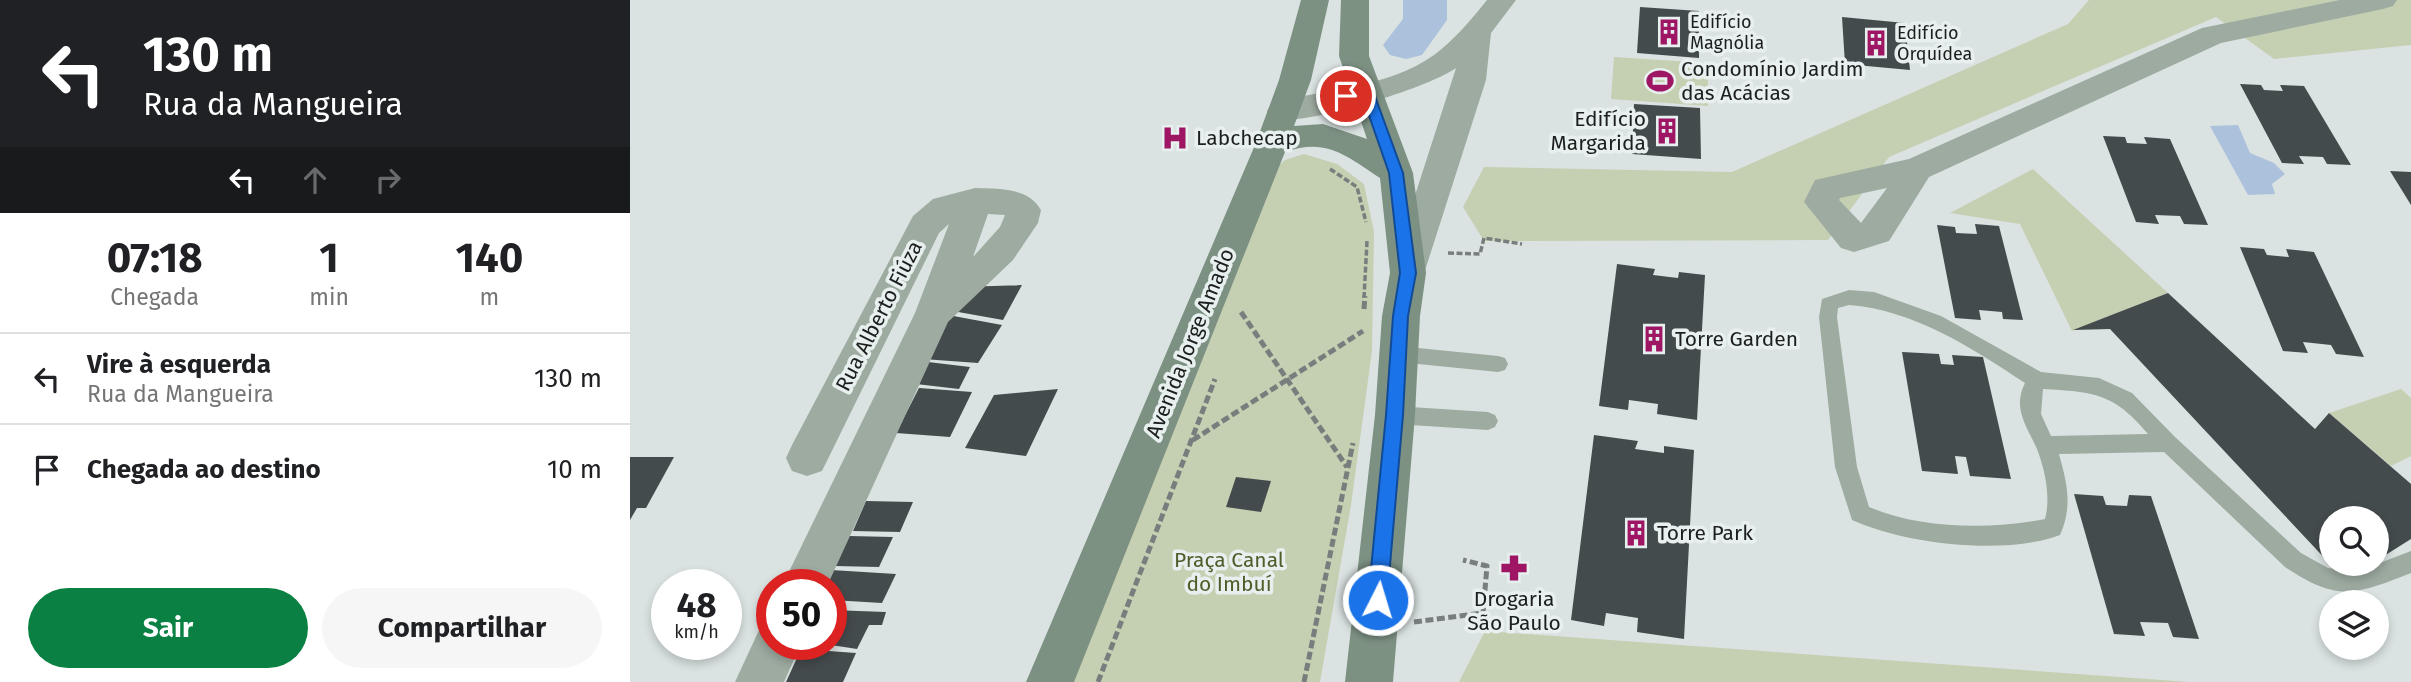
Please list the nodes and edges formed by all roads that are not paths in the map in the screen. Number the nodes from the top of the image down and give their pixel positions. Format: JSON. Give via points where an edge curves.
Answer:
{"nodes":[{"id":1,"x":1315,"y":0,"type":"edge"},
{"id":2,"x":1355,"y":0,"type":"edge"},
{"id":3,"x":1502,"y":0,"type":"edge"},
{"id":4,"x":2383,"y":0,"type":"edge"},
{"id":5,"x":1476,"y":33,"type":"junction"},
{"id":6,"x":1367,"y":91,"type":"junction"},
{"id":7,"x":1277,"y":128,"type":"junction"},
{"id":8,"x":1917,"y":169,"type":"dead end"},
{"id":9,"x":1396,"y":173,"type":"junction"},
{"id":10,"x":975,"y":201,"type":"junction"},
{"id":11,"x":1410,"y":262,"type":"junction"},
{"id":12,"x":934,"y":313,"type":"junction"},
{"id":13,"x":1380,"y":349,"type":"junction"},
{"id":14,"x":1498,"y":364,"type":"dead end"},
{"id":15,"x":2037,"y":380,"type":"junction"},
{"id":16,"x":1395,"y":415,"type":"junction"},
{"id":17,"x":1488,"y":421,"type":"dead end"},
{"id":18,"x":2168,"y":443,"type":"junction"},
{"id":19,"x":2046,"y":445,"type":"junction"},
{"id":20,"x":807,"y":458,"type":"dead end"},
{"id":21,"x":2411,"y":562,"type":"edge"},
{"id":22,"x":812,"y":569,"type":"edge"},
{"id":23,"x":769,"y":660,"type":"edge"},
{"id":24,"x":759,"y":682,"type":"edge"},
{"id":25,"x":1050,"y":682,"type":"edge"},
{"id":26,"x":1369,"y":682,"type":"edge"}],
"edges":[{"from":1,"to":7,"type":"main road","name":"Avenida Jorge Amado","via":[[1295,80]]},
{"from":2,"to":6,"type":"main road","via":[[1354,56]]},
{"from":3,"to":5,"type":"street"},
{"from":4,"to":8,"type":"street","via":[[2213,35]]},
{"from":5,"to":6,"type":"street","via":[[1441,64],[1415,78]]},
{"from":5,"to":11,"type":"street","via":[[1470,80]]},
{"from":6,"to":7,"type":"street"},
{"from":6,"to":9,"type":"main road"},
{"from":7,"to":9,"type":"main road","via":[[1292,135],[1331,136]]},
{"from":7,"to":25,"type":"main road","name":"Avenida Jorge Amado"},
{"from":9,"to":11,"type":"main road"},
{"from":10,"to":12,"type":"street","name":"Rua Alberto Fiúza"},
{"from":10,"to":12,"type":"street","name":"Rua Alberto Fiúza","via":[[1018,205],[1024,210],[1024,219],[1006,244]]},
{"from":10,"to":20,"type":"street","name":"Rua Alberto Fiúza","via":[[944,208],[925,225]]},
{"from":11,"to":13,"type":"main road"},
{"from":12,"to":22,"type":"street","name":"Rua Alberto Fiúza"},
{"from":13,"to":14,"type":"lane"},
{"from":13,"to":16,"type":"main road"},
{"from":15,"to":18,"type":"lane","via":[[2116,391],[2132,402]]},
{"from":15,"to":19,"type":"lane","via":[[2029,400],[2031,417]]},
{"from":15,"to":19,"type":"lane","via":[[1905,307],[1857,298],[1829,304],[1846,467],[1860,513],[1887,526],[2000,536],[2052,528],[2059,517]]},
{"from":16,"to":17,"type":"lane"},
{"from":16,"to":26,"type":"main road"},
{"from":18,"to":19,"type":"lane"},
{"from":18,"to":21,"type":"lane","via":[[2310,573],[2338,583],[2355,583]]},
{"from":23,"to":24,"type":"street"}]}
